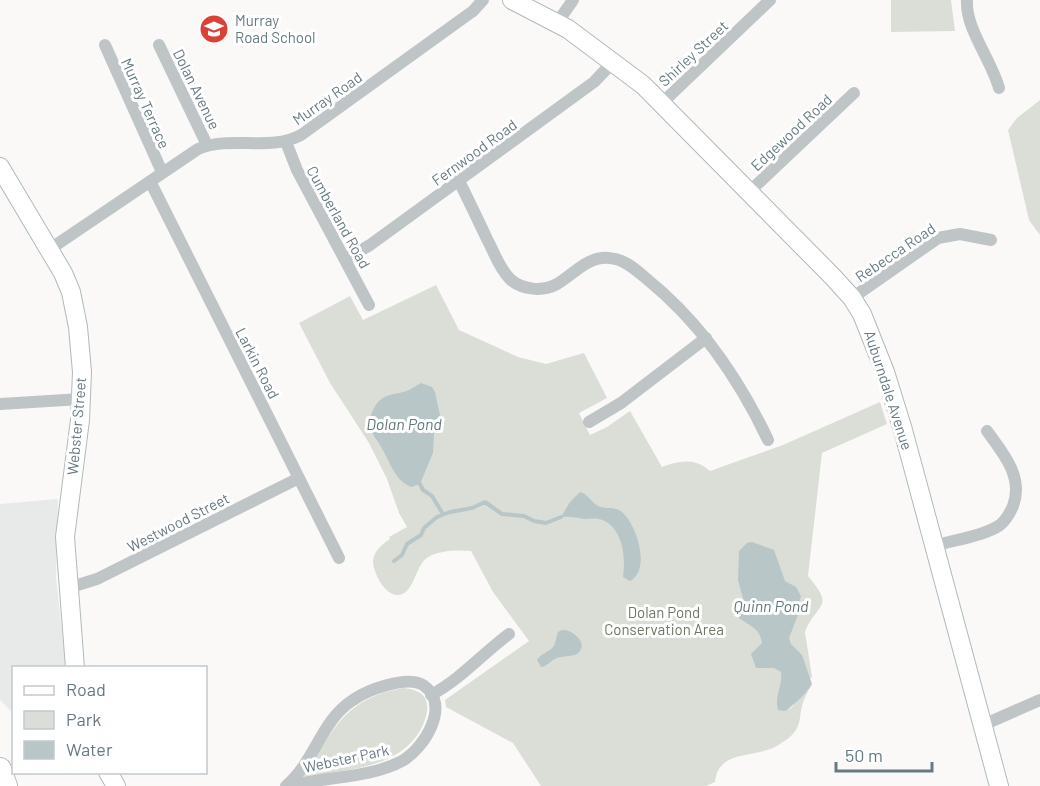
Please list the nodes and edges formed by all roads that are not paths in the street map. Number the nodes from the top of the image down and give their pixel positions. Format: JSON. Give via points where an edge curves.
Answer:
{"nodes":[{"id":1,"x":483,"y":0,"type":"edge"},
{"id":2,"x":512,"y":0,"type":"edge"},
{"id":3,"x":573,"y":0,"type":"edge"},
{"id":4,"x":771,"y":0,"type":"edge"},
{"id":5,"x":967,"y":0,"type":"edge"},
{"id":6,"x":557,"y":23,"type":"junction"},
{"id":7,"x":105,"y":45,"type":"dead end"},
{"id":8,"x":159,"y":45,"type":"dead end"},
{"id":9,"x":614,"y":61,"type":"junction"},
{"id":10,"x":999,"y":88,"type":"dead end"},
{"id":11,"x":854,"y":93,"type":"dead end"},
{"id":12,"x":662,"y":103,"type":"junction"},
{"id":13,"x":286,"y":142,"type":"junction"},
{"id":14,"x":207,"y":145,"type":"junction"},
{"id":15,"x":0,"y":167,"type":"edge"},
{"id":16,"x":162,"y":172,"type":"junction"},
{"id":17,"x":150,"y":181,"type":"junction"},
{"id":18,"x":459,"y":181,"type":"junction"},
{"id":19,"x":749,"y":192,"type":"junction"},
{"id":20,"x":991,"y":240,"type":"dead end"},
{"id":21,"x":50,"y":249,"type":"junction"},
{"id":22,"x":346,"y":259,"type":"junction"},
{"id":23,"x":852,"y":298,"type":"junction"},
{"id":24,"x":369,"y":304,"type":"dead end"},
{"id":25,"x":706,"y":338,"type":"junction"},
{"id":26,"x":81,"y":399,"type":"junction"},
{"id":27,"x":0,"y":404,"type":"edge"},
{"id":28,"x":589,"y":422,"type":"dead end"},
{"id":29,"x":987,"y":431,"type":"dead end"},
{"id":30,"x":768,"y":440,"type":"dead end"},
{"id":31,"x":299,"y":478,"type":"junction"},
{"id":32,"x":934,"y":546,"type":"junction"},
{"id":33,"x":339,"y":558,"type":"dead end"},
{"id":34,"x":68,"y":588,"type":"junction"},
{"id":35,"x":508,"y":633,"type":"dead end"},
{"id":36,"x":75,"y":666,"type":"edge"},
{"id":37,"x":431,"y":695,"type":"junction"},
{"id":38,"x":1040,"y":700,"type":"edge"},
{"id":39,"x":982,"y":725,"type":"junction"},
{"id":40,"x":0,"y":769,"type":"edge"},
{"id":41,"x":6,"y":786,"type":"edge"},
{"id":42,"x":288,"y":786,"type":"edge"},
{"id":43,"x":999,"y":786,"type":"edge"}],
"edges":[{"from":1,"to":13,"type":"street","name":"Murray Road","via":[[308,131]]},
{"from":2,"to":6,"type":"street","name":"Auburndale Avenue"},
{"from":3,"to":6,"type":"street"},
{"from":4,"to":12,"type":"street","name":"Shirley Street"},
{"from":5,"to":10,"type":"street","via":[[969,19]]},
{"from":6,"to":9,"type":"street","name":"Auburndale Avenue"},
{"from":7,"to":16,"type":"street","name":"Murray Terrace"},
{"from":8,"to":14,"type":"street","name":"Dolan Avenue"},
{"from":9,"to":12,"type":"street","name":"Auburndale Avenue"},
{"from":9,"to":18,"type":"street","name":"Fernwood Road","via":[[594,82]]},
{"from":11,"to":19,"type":"street","name":"Edgewood Road"},
{"from":12,"to":19,"type":"street","name":"Auburndale Avenue"},
{"from":13,"to":14,"type":"street","name":"Murray Road"},
{"from":13,"to":22,"type":"street","name":"Cumberland Road"},
{"from":14,"to":16,"type":"street","name":"Murray Road"},
{"from":15,"to":21,"type":"street","name":"Webster Street"},
{"from":16,"to":17,"type":"street","name":"Murray Road"},
{"from":17,"to":21,"type":"street","name":"Murray Road"},
{"from":17,"to":31,"type":"street","name":"Larkin Road"},
{"from":18,"to":22,"type":"street","name":"Fernwood Road"},
{"from":18,"to":25,"type":"street","via":[[499,262],[513,281],[529,288],[546,288],[591,261],[617,259],[662,291]]},
{"from":19,"to":23,"type":"street","name":"Auburndale Avenue"},
{"from":20,"to":23,"type":"street","name":"Rebecca Road","via":[[960,234],[938,238]]},
{"from":21,"to":26,"type":"street","name":"Webster Street","via":[[67,279],[74,306]]},
{"from":22,"to":24,"type":"street","name":"Cumberland Road"},
{"from":23,"to":32,"type":"street","name":"Auburndale Avenue","via":[[867,323],[885,372]]},
{"from":25,"to":28,"type":"street","via":[[621,403]]},
{"from":25,"to":30,"type":"street","via":[[736,380]]},
{"from":26,"to":27,"type":"street"},
{"from":26,"to":34,"type":"street","name":"Webster Street","via":[[66,526]]},
{"from":29,"to":32,"type":"street","via":[[1014,474],[1016,495],[1007,518],[996,527]]},
{"from":31,"to":33,"type":"street","name":"Larkin Road"},
{"from":31,"to":34,"type":"street","name":"Westwood Street","via":[[97,579]]},
{"from":32,"to":39,"type":"street","name":"Auburndale Avenue"},
{"from":34,"to":36,"type":"street","name":"Webster Street"},
{"from":35,"to":37,"type":"street","via":[[461,676]]},
{"from":37,"to":42,"type":"street","name":"Webster Park","via":[[420,684],[407,682],[352,700],[328,725]]},
{"from":37,"to":42,"type":"street","name":"Webster Park","via":[[435,708],[430,730],[407,758],[376,770]]},
{"from":38,"to":39,"type":"street"},
{"from":39,"to":43,"type":"street","name":"Auburndale Avenue"},
{"from":40,"to":41,"type":"highway"}]}
